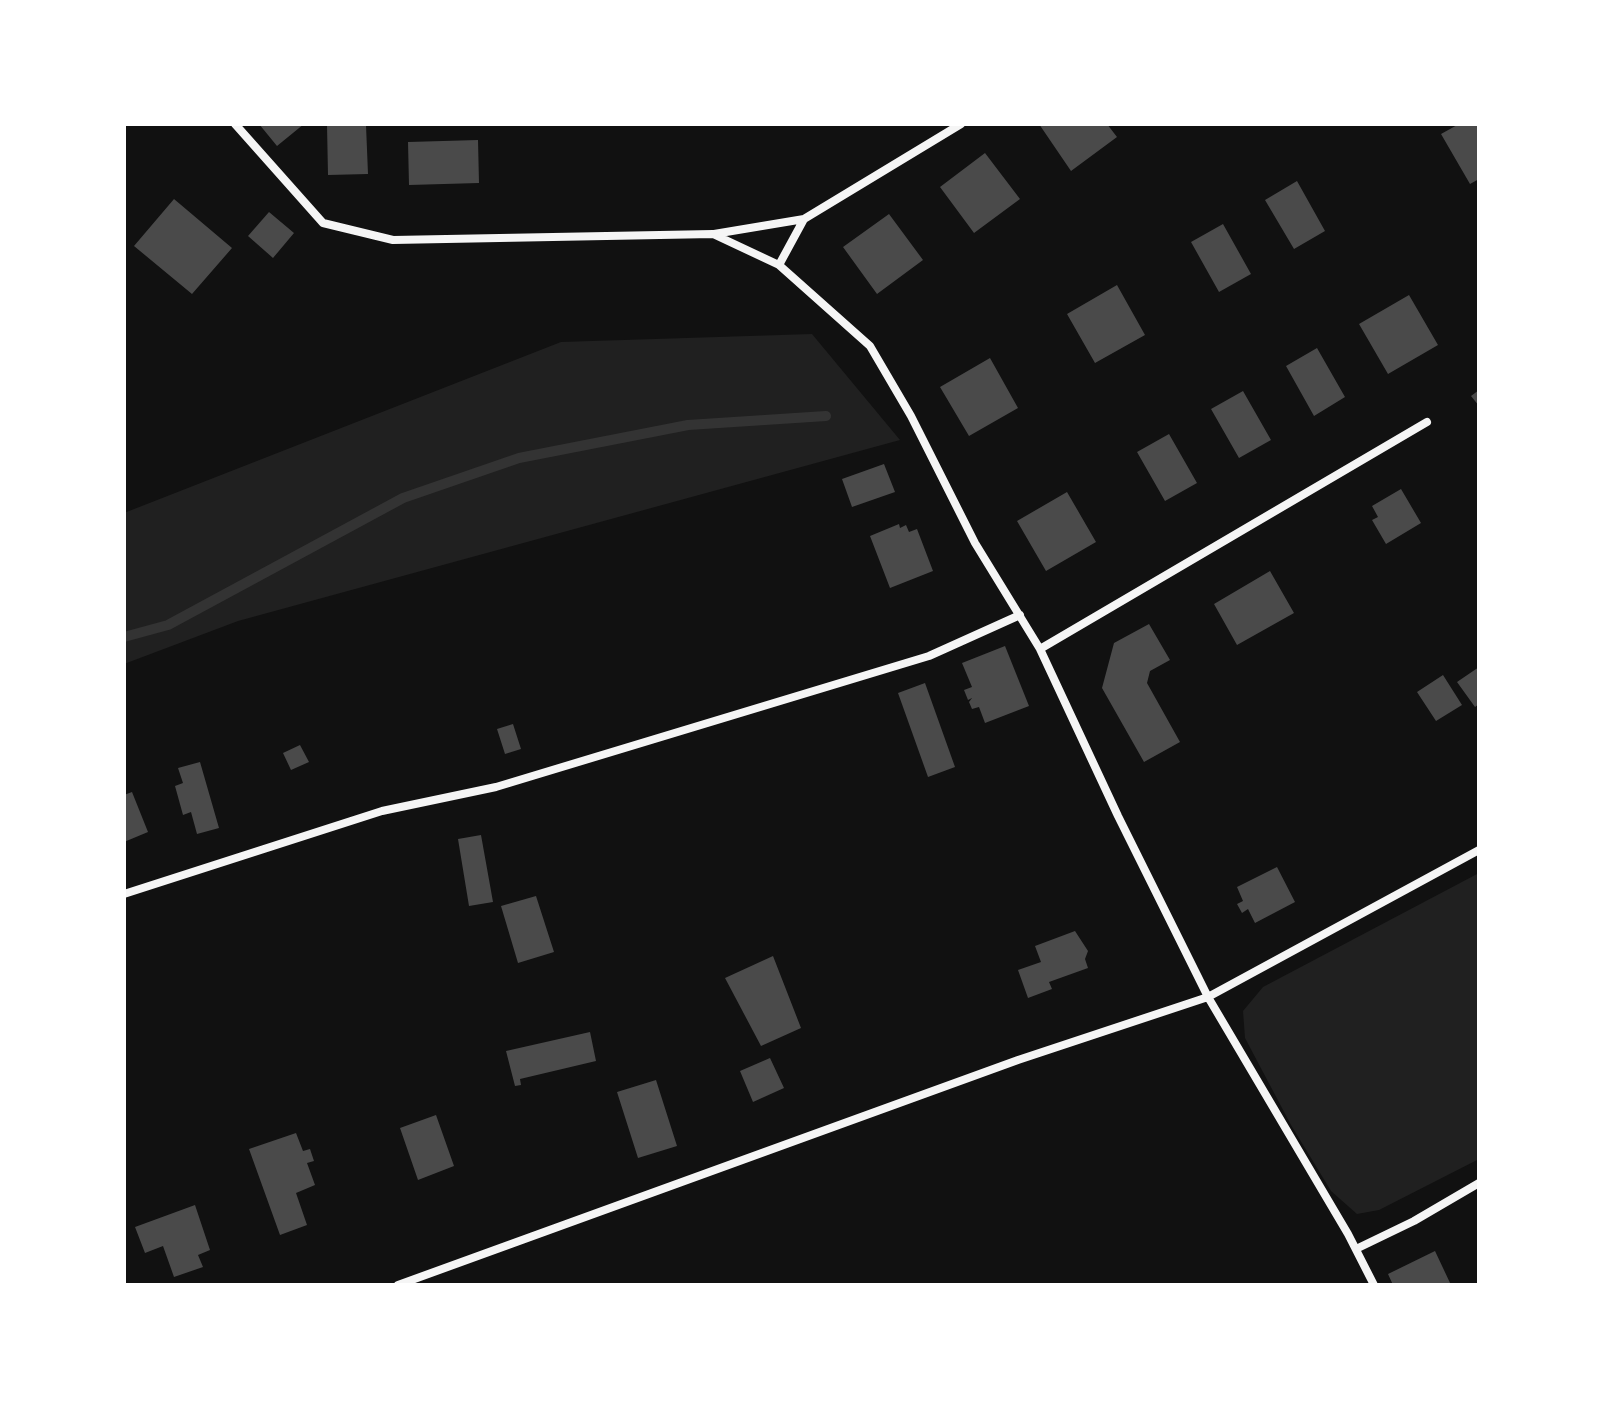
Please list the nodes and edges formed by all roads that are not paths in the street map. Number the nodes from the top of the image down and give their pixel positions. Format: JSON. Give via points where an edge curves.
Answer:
{"nodes":[{"id":1,"x":235,"y":124,"type":"edge"},
{"id":2,"x":961,"y":124,"type":"edge"},
{"id":3,"x":804,"y":219,"type":"junction"},
{"id":4,"x":713,"y":234,"type":"junction"},
{"id":5,"x":779,"y":265,"type":"junction"},
{"id":6,"x":1427,"y":422,"type":"dead end"},
{"id":7,"x":1020,"y":615,"type":"junction"},
{"id":8,"x":1040,"y":649,"type":"junction"},
{"id":9,"x":1479,"y":850,"type":"edge"},
{"id":10,"x":124,"y":894,"type":"edge"},
{"id":11,"x":1208,"y":997,"type":"junction"},
{"id":12,"x":1479,"y":1183,"type":"edge"},
{"id":13,"x":1356,"y":1249,"type":"junction"},
{"id":14,"x":398,"y":1285,"type":"edge"},
{"id":15,"x":1374,"y":1285,"type":"edge"}],
"edges":[{"from":1,"to":4,"type":"street","via":[[323,223],[393,240]]},
{"from":2,"to":3,"type":"street"},
{"from":3,"to":4,"type":"street"},
{"from":3,"to":5,"type":"street"},
{"from":4,"to":5,"type":"street"},
{"from":5,"to":7,"type":"street","via":[[870,346],[975,543]]},
{"from":6,"to":8,"type":"street"},
{"from":7,"to":8,"type":"street"},
{"from":7,"to":10,"type":"street","via":[[929,656],[496,787],[382,811]]},
{"from":8,"to":11,"type":"street"},
{"from":9,"to":11,"type":"street"},
{"from":11,"to":13,"type":"street"},
{"from":11,"to":14,"type":"street","via":[[1018,1060]]},
{"from":12,"to":13,"type":"street"},
{"from":13,"to":15,"type":"street"}]}
